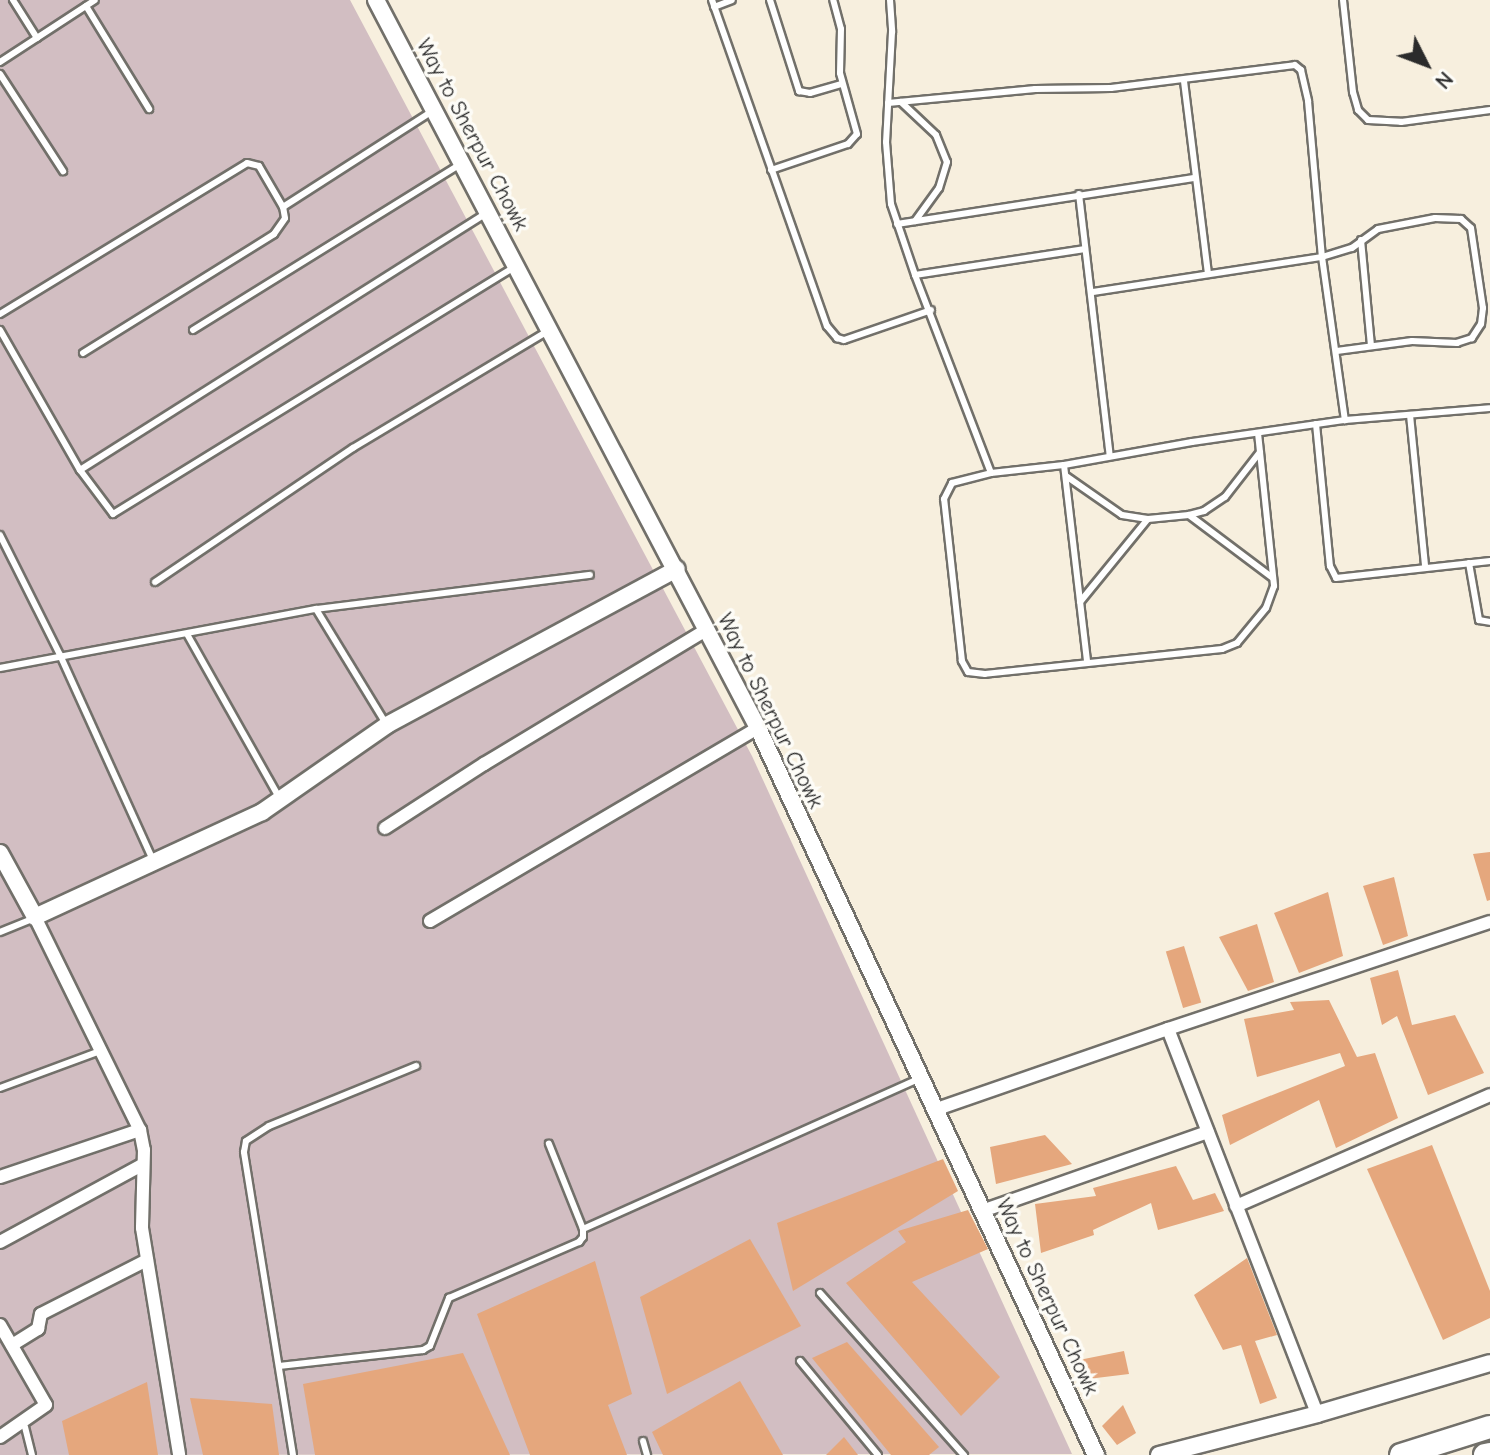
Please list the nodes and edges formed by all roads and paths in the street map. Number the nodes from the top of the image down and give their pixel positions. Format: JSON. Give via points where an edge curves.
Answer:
{"nodes":[{"id":1,"x":13,"y":0,"type":"edge"},
{"id":2,"x":95,"y":0,"type":"edge"},
{"id":3,"x":376,"y":0,"type":"edge"},
{"id":4,"x":732,"y":0,"type":"edge"},
{"id":5,"x":770,"y":0,"type":"edge"},
{"id":6,"x":833,"y":0,"type":"edge"},
{"id":7,"x":890,"y":0,"type":"edge"},
{"id":8,"x":1343,"y":0,"type":"edge"},
{"id":9,"x":713,"y":4,"type":"edge"},
{"id":10,"x":86,"y":6,"type":"junction"},
{"id":11,"x":37,"y":38,"type":"junction"},
{"id":12,"x":0,"y":62,"type":"edge"},
{"id":13,"x":0,"y":74,"type":"edge"},
{"id":14,"x":1184,"y":81,"type":"junction"},
{"id":15,"x":842,"y":84,"type":"junction"},
{"id":16,"x":901,"y":102,"type":"junction"},
{"id":17,"x":888,"y":103,"type":"junction"},
{"id":18,"x":149,"y":109,"type":"dead end"},
{"id":19,"x":434,"y":110,"type":"junction"},
{"id":20,"x":1490,"y":110,"type":"edge"},
{"id":21,"x":462,"y":163,"type":"junction"},
{"id":22,"x":771,"y":170,"type":"junction"},
{"id":23,"x":63,"y":171,"type":"dead end"},
{"id":24,"x":1195,"y":178,"type":"junction"},
{"id":25,"x":1079,"y":194,"type":"junction"},
{"id":26,"x":283,"y":207,"type":"junction"},
{"id":27,"x":488,"y":212,"type":"junction"},
{"id":28,"x":915,"y":221,"type":"junction"},
{"id":29,"x":897,"y":224,"type":"junction"},
{"id":30,"x":1361,"y":240,"type":"junction"},
{"id":31,"x":1085,"y":249,"type":"junction"},
{"id":32,"x":1322,"y":257,"type":"junction"},
{"id":33,"x":516,"y":267,"type":"junction"},
{"id":34,"x":1208,"y":274,"type":"junction"},
{"id":35,"x":915,"y":275,"type":"junction"},
{"id":36,"x":1093,"y":292,"type":"junction"},
{"id":37,"x":931,"y":310,"type":"junction"},
{"id":38,"x":0,"y":314,"type":"edge"},
{"id":39,"x":0,"y":330,"type":"edge"},
{"id":40,"x":193,"y":330,"type":"dead end"},
{"id":41,"x":549,"y":330,"type":"junction"},
{"id":42,"x":1371,"y":346,"type":"junction"},
{"id":43,"x":1337,"y":351,"type":"junction"},
{"id":44,"x":83,"y":353,"type":"dead end"},
{"id":45,"x":1490,"y":408,"type":"edge"},
{"id":46,"x":1410,"y":415,"type":"junction"},
{"id":47,"x":1345,"y":420,"type":"junction"},
{"id":48,"x":1316,"y":424,"type":"junction"},
{"id":49,"x":1258,"y":433,"type":"junction"},
{"id":50,"x":1260,"y":452,"type":"junction"},
{"id":51,"x":1110,"y":456,"type":"junction"},
{"id":52,"x":1064,"y":465,"type":"junction"},
{"id":53,"x":80,"y":470,"type":"junction"},
{"id":54,"x":991,"y":473,"type":"junction"},
{"id":55,"x":1066,"y":476,"type":"junction"},
{"id":56,"x":1189,"y":515,"type":"junction"},
{"id":57,"x":1148,"y":519,"type":"junction"},
{"id":58,"x":0,"y":535,"type":"edge"},
{"id":59,"x":1490,"y":561,"type":"edge"},
{"id":60,"x":1469,"y":563,"type":"junction"},
{"id":61,"x":1425,"y":566,"type":"junction"},
{"id":62,"x":677,"y":569,"type":"junction"},
{"id":63,"x":590,"y":575,"type":"dead end"},
{"id":64,"x":1273,"y":579,"type":"junction"},
{"id":65,"x":155,"y":582,"type":"dead end"},
{"id":66,"x":1080,"y":602,"type":"junction"},
{"id":67,"x":316,"y":609,"type":"junction"},
{"id":68,"x":1490,"y":622,"type":"edge"},
{"id":69,"x":706,"y":630,"type":"junction"},
{"id":70,"x":187,"y":634,"type":"junction"},
{"id":71,"x":60,"y":655,"type":"junction"},
{"id":72,"x":1087,"y":662,"type":"junction"},
{"id":73,"x":0,"y":668,"type":"edge"},
{"id":74,"x":387,"y":725,"type":"junction"},
{"id":75,"x":758,"y":728,"type":"junction"},
{"id":76,"x":281,"y":801,"type":"junction"},
{"id":77,"x":385,"y":828,"type":"dead end"},
{"id":78,"x":0,"y":853,"type":"edge"},
{"id":79,"x":154,"y":863,"type":"junction"},
{"id":80,"x":35,"y":917,"type":"junction"},
{"id":81,"x":430,"y":921,"type":"dead end"},
{"id":82,"x":1490,"y":922,"type":"edge"},
{"id":83,"x":0,"y":932,"type":"edge"},
{"id":84,"x":1168,"y":1029,"type":"junction"},
{"id":85,"x":103,"y":1050,"type":"junction"},
{"id":86,"x":416,"y":1066,"type":"dead end"},
{"id":87,"x":919,"y":1079,"type":"junction"},
{"id":88,"x":0,"y":1088,"type":"edge"},
{"id":89,"x":1490,"y":1095,"type":"edge"},
{"id":90,"x":934,"y":1110,"type":"junction"},
{"id":91,"x":140,"y":1130,"type":"junction"},
{"id":92,"x":1208,"y":1132,"type":"junction"},
{"id":93,"x":549,"y":1144,"type":"dead end"},
{"id":94,"x":142,"y":1165,"type":"junction"},
{"id":95,"x":0,"y":1177,"type":"edge"},
{"id":96,"x":1236,"y":1206,"type":"junction"},
{"id":97,"x":982,"y":1211,"type":"junction"},
{"id":98,"x":583,"y":1229,"type":"junction"},
{"id":99,"x":0,"y":1242,"type":"edge"},
{"id":100,"x":147,"y":1260,"type":"junction"},
{"id":101,"x":820,"y":1293,"type":"dead end"},
{"id":102,"x":0,"y":1325,"type":"edge"},
{"id":103,"x":12,"y":1345,"type":"junction"},
{"id":104,"x":800,"y":1361,"type":"dead end"},
{"id":105,"x":1490,"y":1363,"type":"edge"},
{"id":106,"x":279,"y":1366,"type":"junction"},
{"id":107,"x":1317,"y":1414,"type":"junction"},
{"id":108,"x":25,"y":1427,"type":"dead end"},
{"id":109,"x":1490,"y":1427,"type":"edge"},
{"id":110,"x":0,"y":1437,"type":"edge"},
{"id":111,"x":643,"y":1441,"type":"dead end"},
{"id":112,"x":32,"y":1455,"type":"edge"},
{"id":113,"x":179,"y":1455,"type":"edge"},
{"id":114,"x":293,"y":1455,"type":"edge"},
{"id":115,"x":647,"y":1455,"type":"edge"},
{"id":116,"x":878,"y":1455,"type":"edge"},
{"id":117,"x":964,"y":1455,"type":"edge"},
{"id":118,"x":1096,"y":1455,"type":"edge"},
{"id":119,"x":1159,"y":1455,"type":"edge"},
{"id":120,"x":1401,"y":1455,"type":"edge"}],
"edges":[{"from":1,"to":11,"type":"lane"},
{"from":2,"to":10,"type":"lane"},
{"from":3,"to":19,"type":"street","name":"Way to Sherpur Chowk"},
{"from":4,"to":9,"type":"lane"},
{"from":5,"to":15,"type":"lane","via":[[799,91]]},
{"from":6,"to":15,"type":"lane","via":[[841,29]]},
{"from":7,"to":17,"type":"lane"},
{"from":8,"to":20,"type":"lane","via":[[1353,92],[1358,110],[1368,120],[1401,122]]},
{"from":9,"to":22,"type":"lane"},
{"from":10,"to":11,"type":"lane"},
{"from":10,"to":18,"type":"lane"},
{"from":11,"to":12,"type":"lane"},
{"from":13,"to":23,"type":"lane"},
{"from":14,"to":16,"type":"lane"},
{"from":14,"to":24,"type":"lane"},
{"from":14,"to":32,"type":"lane","via":[[1287,64],[1301,70]]},
{"from":15,"to":22,"type":"lane","via":[[857,127],[853,140]]},
{"from":16,"to":17,"type":"lane"},
{"from":16,"to":28,"type":"lane","via":[[936,135],[947,162],[939,188]]},
{"from":17,"to":29,"type":"lane","via":[[888,180]]},
{"from":19,"to":21,"type":"street","name":"Way to Sherpur Chowk"},
{"from":19,"to":26,"type":"lane"},
{"from":21,"to":27,"type":"street","name":"Way to Sherpur Chowk"},
{"from":21,"to":40,"type":"lane"},
{"from":22,"to":37,"type":"lane","via":[[833,335],[844,340]]},
{"from":24,"to":25,"type":"lane"},
{"from":24,"to":34,"type":"lane"},
{"from":25,"to":28,"type":"lane"},
{"from":25,"to":31,"type":"lane"},
{"from":26,"to":38,"type":"lane","via":[[259,166],[247,163]]},
{"from":26,"to":44,"type":"lane","via":[[285,218],[274,234]]},
{"from":27,"to":33,"type":"street","name":"Way to Sherpur Chowk"},
{"from":27,"to":53,"type":"lane"},
{"from":28,"to":29,"type":"lane"},
{"from":29,"to":35,"type":"lane"},
{"from":30,"to":32,"type":"lane","via":[[1344,252]]},
{"from":30,"to":42,"type":"lane"},
{"from":30,"to":42,"type":"lane","via":[[1378,229],[1435,218],[1465,221],[1474,233],[1483,308],[1477,333],[1464,342]]},
{"from":31,"to":35,"type":"lane"},
{"from":31,"to":36,"type":"lane"},
{"from":32,"to":34,"type":"lane"},
{"from":32,"to":43,"type":"lane"},
{"from":33,"to":41,"type":"street","name":"Way to Sherpur Chowk"},
{"from":33,"to":53,"type":"lane","via":[[118,513],[103,505]]},
{"from":34,"to":36,"type":"lane"},
{"from":35,"to":37,"type":"lane"},
{"from":36,"to":51,"type":"lane"},
{"from":37,"to":54,"type":"lane"},
{"from":39,"to":53,"type":"lane"},
{"from":41,"to":62,"type":"street","name":"Way to Sherpur Chowk"},
{"from":41,"to":65,"type":"lane","via":[[353,448]]},
{"from":42,"to":43,"type":"lane"},
{"from":43,"to":47,"type":"lane"},
{"from":45,"to":46,"type":"lane"},
{"from":46,"to":47,"type":"lane"},
{"from":46,"to":61,"type":"lane"},
{"from":47,"to":48,"type":"lane"},
{"from":48,"to":49,"type":"lane"},
{"from":48,"to":61,"type":"lane","via":[[1331,573],[1336,578]]},
{"from":49,"to":50,"type":"lane"},
{"from":49,"to":51,"type":"lane"},
{"from":50,"to":56,"type":"lane","via":[[1225,497]]},
{"from":50,"to":64,"type":"lane"},
{"from":51,"to":52,"type":"lane"},
{"from":52,"to":54,"type":"lane"},
{"from":52,"to":55,"type":"lane"},
{"from":54,"to":72,"type":"lane","via":[[952,483],[944,499],[965,667],[974,674]]},
{"from":55,"to":57,"type":"lane","via":[[1111,511]]},
{"from":55,"to":66,"type":"lane"},
{"from":56,"to":57,"type":"lane"},
{"from":56,"to":64,"type":"lane"},
{"from":57,"to":66,"type":"lane"},
{"from":58,"to":71,"type":"lane"},
{"from":59,"to":60,"type":"lane"},
{"from":60,"to":61,"type":"lane"},
{"from":60,"to":68,"type":"lane","via":[[1479,620]]},
{"from":62,"to":69,"type":"street","name":"Way to Sherpur Chowk"},
{"from":62,"to":74,"type":"street"},
{"from":63,"to":67,"type":"lane"},
{"from":64,"to":72,"type":"lane","via":[[1266,608],[1230,647]]},
{"from":66,"to":72,"type":"lane"},
{"from":67,"to":70,"type":"lane"},
{"from":67,"to":74,"type":"lane"},
{"from":69,"to":75,"type":"street","name":"Way to Sherpur Chowk"},
{"from":69,"to":77,"type":"street"},
{"from":70,"to":71,"type":"lane"},
{"from":70,"to":76,"type":"lane"},
{"from":71,"to":73,"type":"lane"},
{"from":71,"to":79,"type":"lane"},
{"from":74,"to":76,"type":"street"},
{"from":75,"to":81,"type":"street"},
{"from":75,"to":87,"type":"street","name":"Way to Sherpur Chowk"},
{"from":76,"to":79,"type":"street"},
{"from":78,"to":80,"type":"street"},
{"from":79,"to":80,"type":"street"},
{"from":80,"to":83,"type":"lane"},
{"from":80,"to":85,"type":"street"},
{"from":82,"to":84,"type":"street"},
{"from":84,"to":90,"type":"street"},
{"from":84,"to":92,"type":"street"},
{"from":85,"to":88,"type":"lane"},
{"from":85,"to":91,"type":"street"},
{"from":86,"to":106,"type":"lane","via":[[269,1126],[246,1141]]},
{"from":87,"to":90,"type":"street","name":"Way to Sherpur Chowk"},
{"from":87,"to":98,"type":"lane"},
{"from":89,"to":96,"type":"street"},
{"from":90,"to":97,"type":"street","name":"Way to Sherpur Chowk"},
{"from":91,"to":94,"type":"street"},
{"from":91,"to":95,"type":"street"},
{"from":92,"to":96,"type":"street"},
{"from":92,"to":97,"type":"street"},
{"from":93,"to":98,"type":"lane"},
{"from":94,"to":99,"type":"street"},
{"from":94,"to":100,"type":"street","via":[[140,1209]]},
{"from":96,"to":107,"type":"street"},
{"from":97,"to":118,"type":"street","name":"Way to Sherpur Chowk"},
{"from":98,"to":106,"type":"lane","via":[[579,1242],[449,1298],[430,1346],[423,1350]]},
{"from":100,"to":103,"type":"street","via":[[41,1314],[38,1329]]},
{"from":100,"to":113,"type":"street"},
{"from":101,"to":117,"type":"lane"},
{"from":102,"to":103,"type":"street"},
{"from":103,"to":110,"type":"street","via":[[46,1405]]},
{"from":104,"to":116,"type":"lane"},
{"from":105,"to":107,"type":"street"},
{"from":106,"to":114,"type":"lane"},
{"from":107,"to":119,"type":"street"},
{"from":108,"to":112,"type":"lane"},
{"from":109,"to":120,"type":"highway"},
{"from":111,"to":115,"type":"lane"}]}
